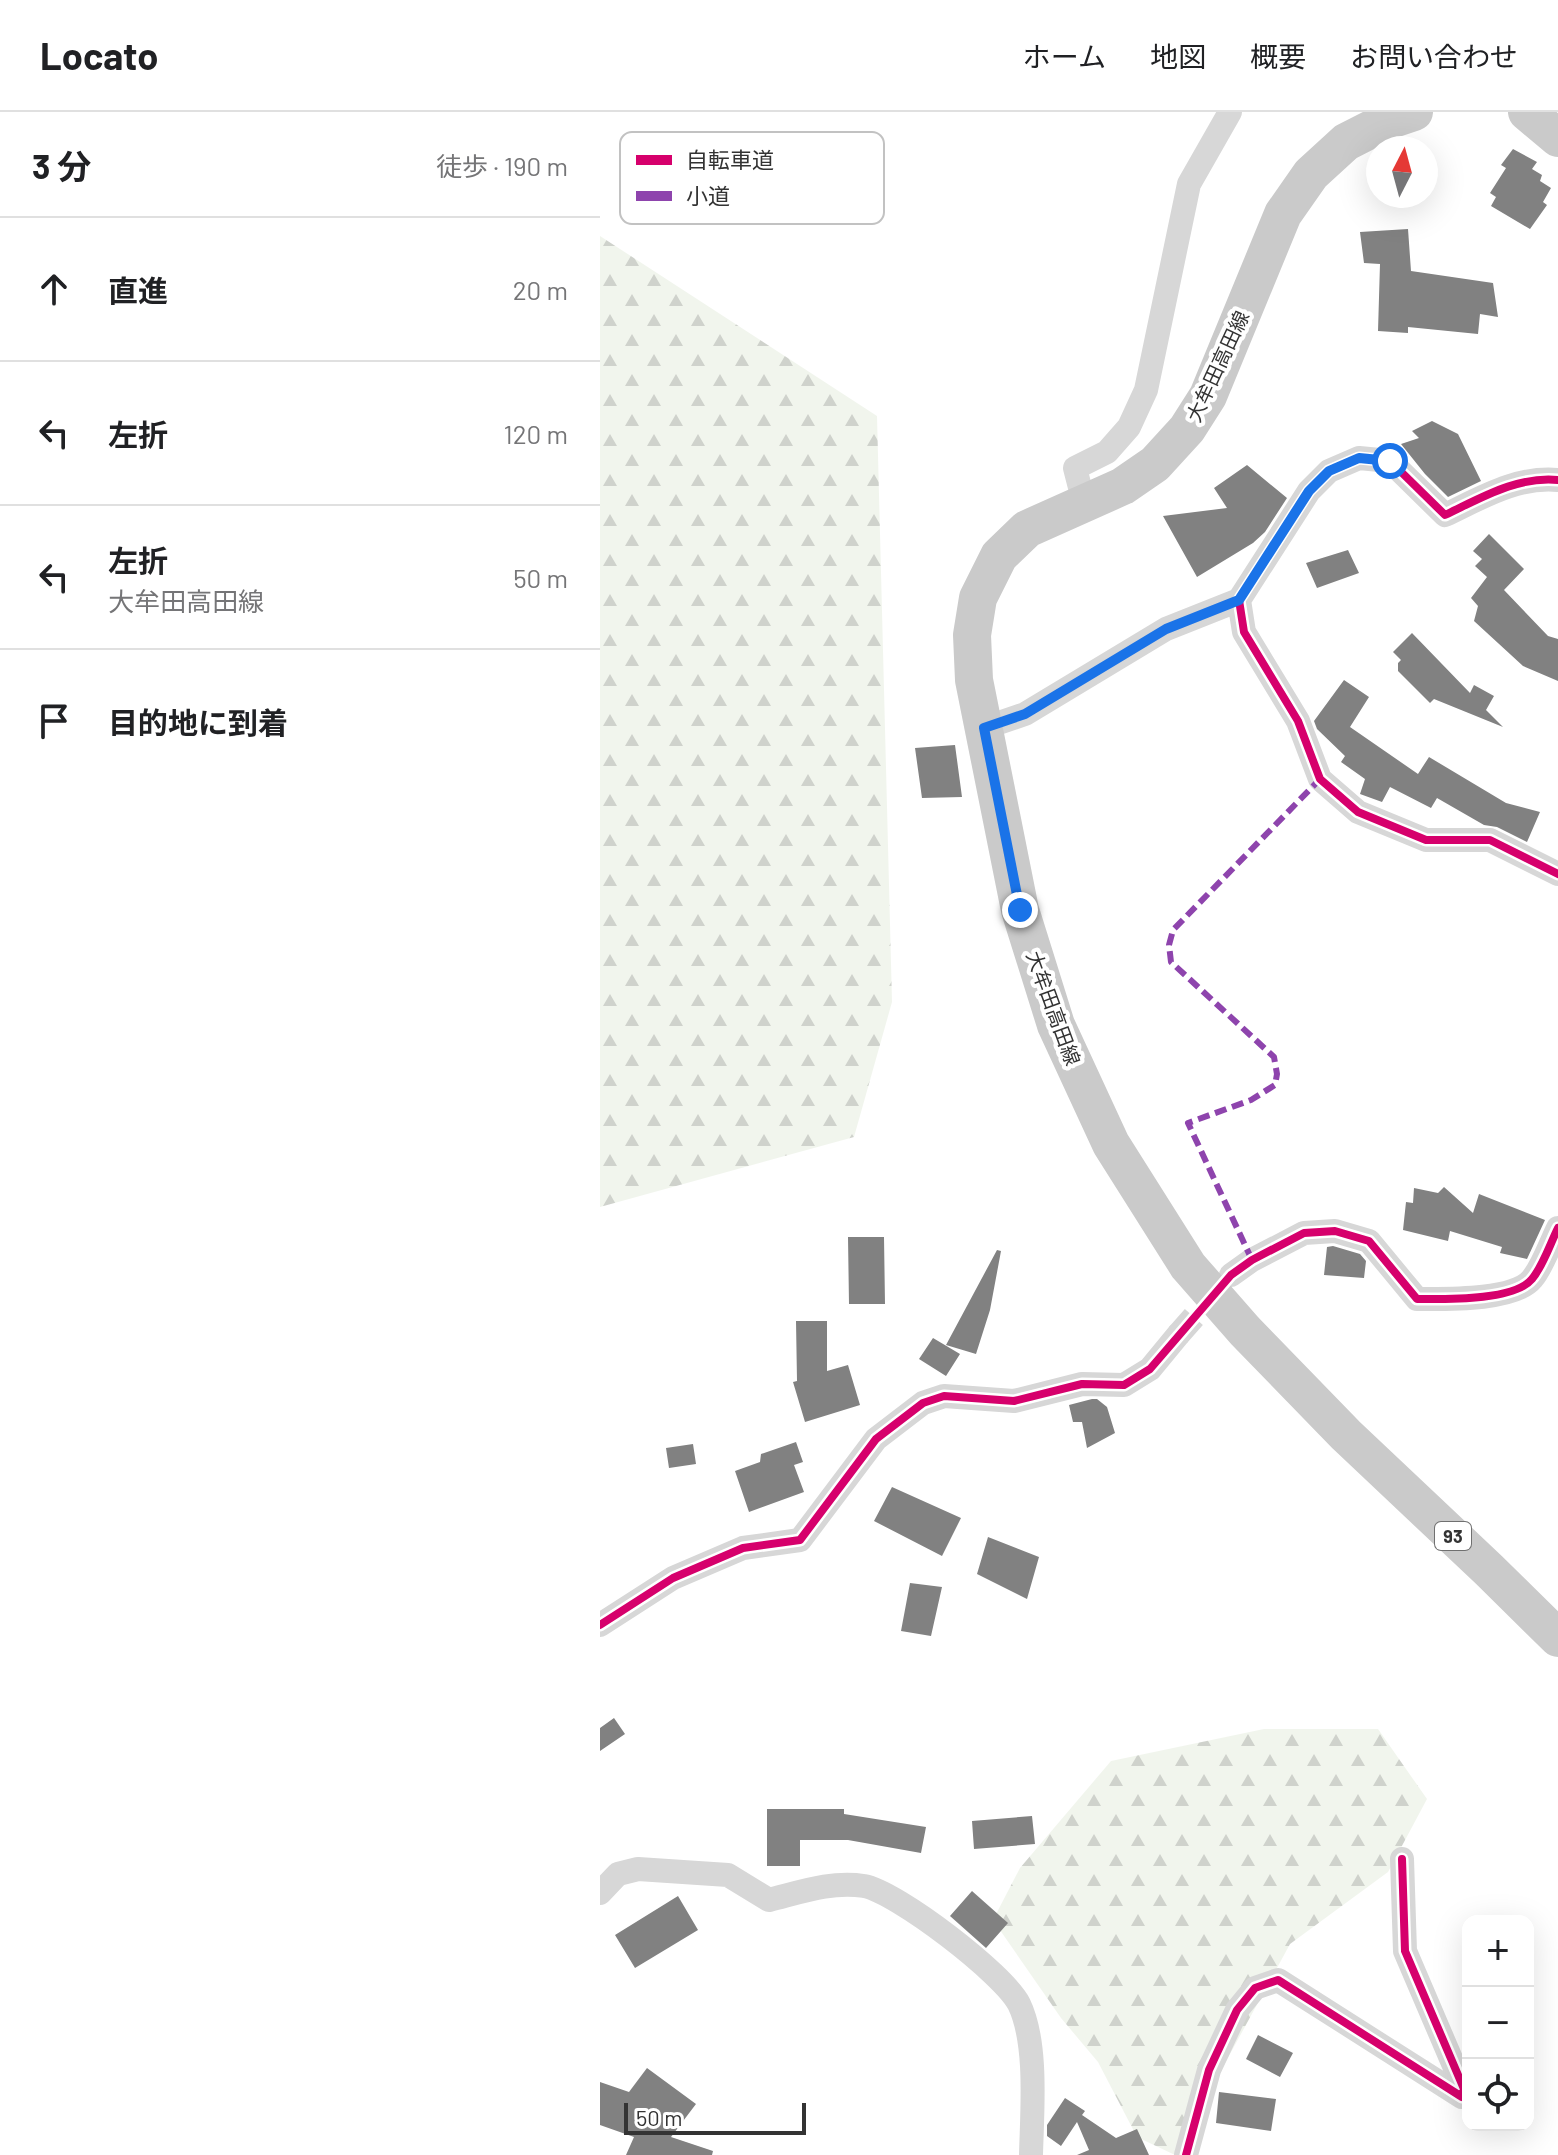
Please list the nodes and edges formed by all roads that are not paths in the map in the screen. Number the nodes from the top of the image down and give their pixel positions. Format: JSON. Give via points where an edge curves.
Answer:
{"nodes":[{"id":1,"x":1230,"y":112,"type":"edge"},
{"id":2,"x":1414,"y":112,"type":"edge"},
{"id":3,"x":1527,"y":112,"type":"edge"},
{"id":4,"x":1558,"y":138,"type":"edge"},
{"id":5,"x":1558,"y":480,"type":"edge"},
{"id":6,"x":1084,"y":503,"type":"junction"},
{"id":7,"x":1239,"y":600,"type":"junction"},
{"id":8,"x":984,"y":728,"type":"junction"},
{"id":9,"x":1558,"y":874,"type":"edge"},
{"id":10,"x":1558,"y":1228,"type":"edge"},
{"id":11,"x":1231,"y":1275,"type":"tunnel mouth"},
{"id":12,"x":1178,"y":1335,"type":"tunnel mouth"},
{"id":13,"x":600,"y":1625,"type":"edge"},
{"id":14,"x":1558,"y":1638,"type":"edge"},
{"id":15,"x":1402,"y":1859,"type":"dead end"},
{"id":16,"x":600,"y":1893,"type":"edge"},
{"id":17,"x":1031,"y":2155,"type":"edge"},
{"id":18,"x":1186,"y":2155,"type":"edge"}],
"edges":[{"from":1,"to":6,"type":"street","via":[[1189,184],[1146,390],[1129,427],[1107,452],[1075,468]]},
{"from":2,"to":6,"type":"main road","name":"大牟田高田線","number":"93","via":[[1346,142],[1311,174],[1283,214],[1208,396],[1187,429],[1155,464]]},
{"from":3,"to":4,"type":"main road"},
{"from":5,"to":7,"type":"street","via":[[1501,488],[1445,515],[1390,461],[1359,458],[1329,471],[1309,491]]},
{"from":6,"to":8,"type":"main road","name":"大牟田高田線","number":"93","via":[[1027,529],[999,556],[978,598],[972,635],[974,680]]},
{"from":7,"to":8,"type":"street","via":[[1166,629],[1025,714]]},
{"from":7,"to":9,"type":"street","via":[[1244,632],[1298,721],[1320,779],[1348,804],[1426,840],[1490,840]]},
{"from":8,"to":14,"type":"main road","name":"大牟田高田線","number":"93","via":[[1020,910],[1056,1025],[1111,1144],[1188,1266],[1245,1331]]},
{"from":10,"to":11,"type":"street","via":[[1532,1279],[1515,1291],[1417,1299],[1369,1241],[1335,1231],[1304,1233]]},
{"from":12,"to":13,"type":"street","via":[[1150,1369],[1124,1385],[1082,1384],[1014,1401],[944,1396],[923,1403],[876,1439],[800,1540],[743,1548],[673,1578]]},
{"from":15,"to":18,"type":"street","via":[[1405,1951],[1464,2089],[1462,2097],[1278,1980],[1255,1988],[1237,2010],[1209,2070]]},
{"from":16,"to":17,"type":"street","via":[[618,1874],[638,1869],[728,1875],[769,1900],[835,1883],[868,1887],[913,1911],[985,1965],[1018,2003],[1033,2086]]}]}
